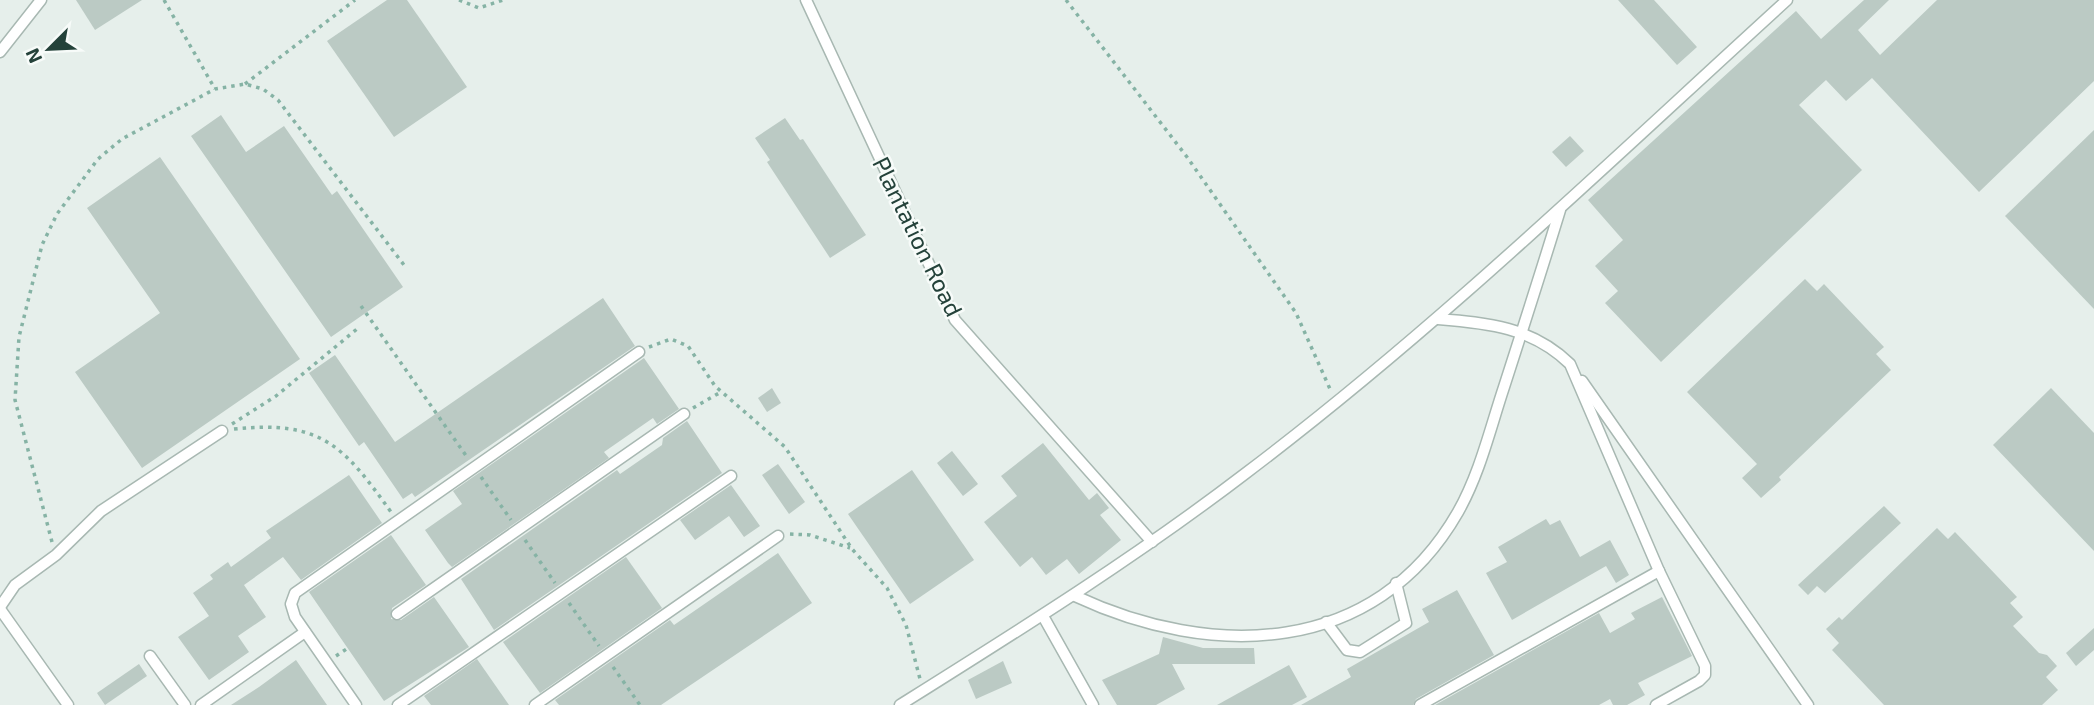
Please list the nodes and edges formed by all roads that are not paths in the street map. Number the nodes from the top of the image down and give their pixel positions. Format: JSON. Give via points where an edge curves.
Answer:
{"nodes":[{"id":1,"x":41,"y":0,"type":"edge"},
{"id":2,"x":806,"y":0,"type":"edge"},
{"id":3,"x":1787,"y":0,"type":"edge"},
{"id":4,"x":0,"y":52,"type":"edge"},
{"id":5,"x":1560,"y":210,"type":"junction"},
{"id":6,"x":1438,"y":319,"type":"junction"},
{"id":7,"x":1521,"y":333,"type":"junction"},
{"id":8,"x":639,"y":352,"type":"road end"},
{"id":9,"x":1570,"y":364,"type":"junction"},
{"id":10,"x":684,"y":414,"type":"road end"},
{"id":11,"x":222,"y":431,"type":"road end"},
{"id":12,"x":731,"y":476,"type":"dead end"},
{"id":13,"x":778,"y":537,"type":"road end"},
{"id":14,"x":1152,"y":542,"type":"junction"},
{"id":15,"x":1659,"y":571,"type":"junction"},
{"id":16,"x":1396,"y":583,"type":"junction"},
{"id":17,"x":1075,"y":596,"type":"junction"},
{"id":18,"x":0,"y":608,"type":"edge"},
{"id":19,"x":397,"y":614,"type":"dead end"},
{"id":20,"x":1043,"y":616,"type":"junction"},
{"id":21,"x":1326,"y":622,"type":"junction"},
{"id":22,"x":305,"y":632,"type":"junction"},
{"id":23,"x":150,"y":656,"type":"dead end"},
{"id":24,"x":68,"y":705,"type":"edge"},
{"id":25,"x":185,"y":705,"type":"edge"},
{"id":26,"x":201,"y":705,"type":"edge"},
{"id":27,"x":356,"y":705,"type":"edge"},
{"id":28,"x":398,"y":705,"type":"edge"},
{"id":29,"x":535,"y":705,"type":"edge"},
{"id":30,"x":900,"y":705,"type":"edge"},
{"id":31,"x":1093,"y":705,"type":"edge"},
{"id":32,"x":1420,"y":705,"type":"edge"},
{"id":33,"x":1656,"y":705,"type":"edge"},
{"id":34,"x":1808,"y":705,"type":"edge"}],
"edges":[{"from":1,"to":4,"type":"lane"},
{"from":2,"to":14,"type":"lane","name":"Plantation Road","via":[[955,320]]},
{"from":3,"to":5,"type":"lane"},
{"from":5,"to":6,"type":"lane"},
{"from":5,"to":7,"type":"lane"},
{"from":6,"to":7,"type":"lane","via":[[1504,326]]},
{"from":6,"to":14,"type":"lane"},
{"from":7,"to":9,"type":"lane","via":[[1553,348]]},
{"from":7,"to":16,"type":"lane","via":[[1470,488],[1443,535]]},
{"from":8,"to":22,"type":"lane","via":[[295,593],[292,613]]},
{"from":9,"to":15,"type":"lane"},
{"from":9,"to":34,"type":"lane"},
{"from":10,"to":19,"type":"lane"},
{"from":11,"to":18,"type":"lane","via":[[101,510],[55,555],[15,585]]},
{"from":12,"to":28,"type":"lane"},
{"from":13,"to":29,"type":"lane"},
{"from":14,"to":17,"type":"lane"},
{"from":15,"to":32,"type":"lane"},
{"from":15,"to":33,"type":"lane","via":[[1706,670],[1699,681]]},
{"from":16,"to":21,"type":"lane","via":[[1363,606]]},
{"from":16,"to":21,"type":"lane","via":[[1407,620],[1381,640],[1353,653]]},
{"from":17,"to":20,"type":"lane"},
{"from":17,"to":21,"type":"lane","via":[[1112,613],[1207,636],[1261,637]]},
{"from":18,"to":24,"type":"lane"},
{"from":20,"to":30,"type":"lane"},
{"from":20,"to":31,"type":"lane"},
{"from":22,"to":26,"type":"lane"},
{"from":22,"to":27,"type":"lane"},
{"from":23,"to":25,"type":"lane"}]}
